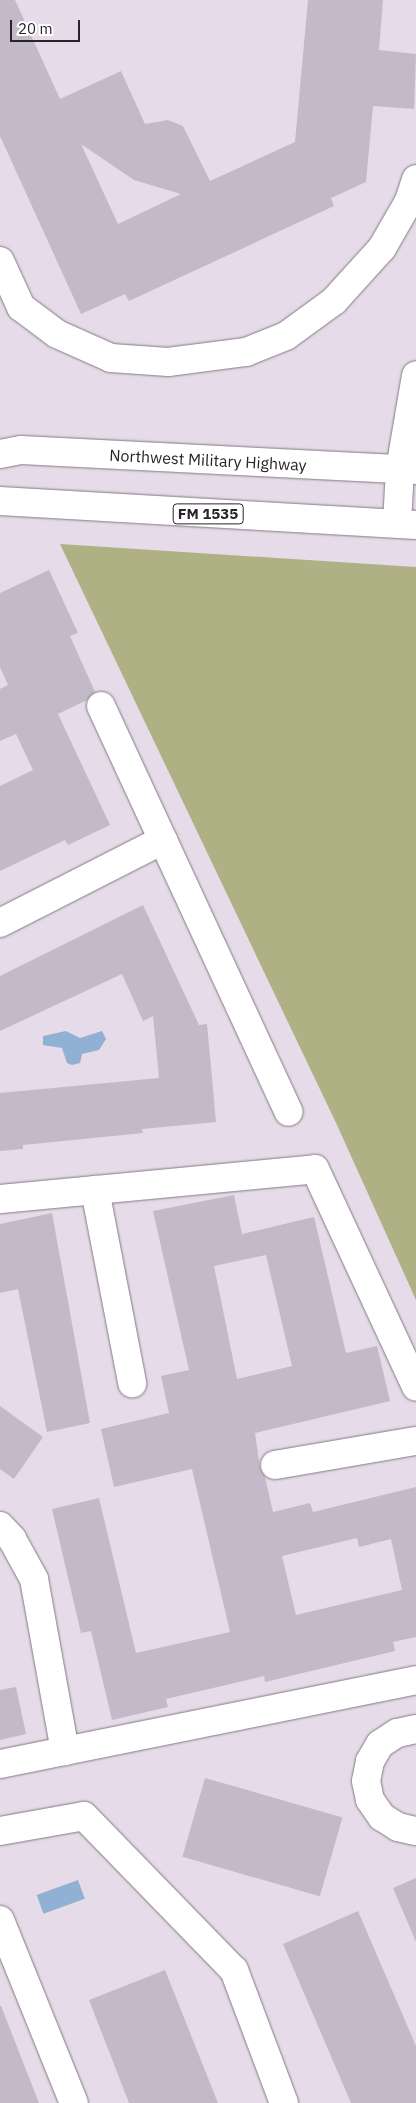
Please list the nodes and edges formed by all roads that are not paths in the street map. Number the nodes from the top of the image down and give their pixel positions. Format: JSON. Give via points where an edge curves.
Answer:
{"nodes":[{"id":1,"x":414,"y":195,"type":"edge"},
{"id":2,"x":0,"y":260,"type":"edge"},
{"id":3,"x":416,"y":375,"type":"edge"},
{"id":4,"x":0,"y":454,"type":"edge"},
{"id":5,"x":408,"y":469,"type":"edge"},
{"id":6,"x":0,"y":501,"type":"edge"},
{"id":7,"x":406,"y":524,"type":"edge"},
{"id":8,"x":101,"y":706,"type":"dead end"},
{"id":9,"x":163,"y":840,"type":"junction"},
{"id":10,"x":0,"y":923,"type":"edge"},
{"id":11,"x":289,"y":1112,"type":"dead end"},
{"id":12,"x":96,"y":1190,"type":"junction"},
{"id":13,"x":0,"y":1199,"type":"edge"},
{"id":14,"x":132,"y":1383,"type":"dead end"},
{"id":15,"x":416,"y":1387,"type":"edge"},
{"id":16,"x":416,"y":1441,"type":"edge"},
{"id":17,"x":276,"y":1465,"type":"dead end"},
{"id":18,"x":0,"y":1526,"type":"edge"},
{"id":19,"x":416,"y":1680,"type":"edge"},
{"id":20,"x":416,"y":1729,"type":"edge"},
{"id":21,"x":65,"y":1751,"type":"junction"},
{"id":22,"x":0,"y":1764,"type":"edge"},
{"id":23,"x":416,"y":1830,"type":"edge"},
{"id":24,"x":0,"y":1832,"type":"edge"},
{"id":25,"x":0,"y":1920,"type":"edge"},
{"id":26,"x":74,"y":2103,"type":"edge"},
{"id":27,"x":284,"y":2103,"type":"edge"}],
"edges":[{"from":1,"to":2,"type":"main road","via":[[382,248],[334,302],[286,336],[246,352],[168,362],[111,358],[57,334],[21,307]]},
{"from":3,"to":5,"type":"main road"},
{"from":4,"to":5,"type":"main road","name":"Northwest Military Highway","via":[[21,450]]},
{"from":5,"to":7,"type":"main road"},
{"from":6,"to":7,"type":"main road","number":"FM 1535"},
{"from":8,"to":9,"type":"main road"},
{"from":9,"to":10,"type":"main road"},
{"from":9,"to":11,"type":"main road"},
{"from":12,"to":13,"type":"main road"},
{"from":12,"to":14,"type":"main road"},
{"from":12,"to":15,"type":"main road","via":[[315,1170]]},
{"from":16,"to":17,"type":"main road"},
{"from":18,"to":21,"type":"main road","via":[[12,1539],[34,1579]]},
{"from":19,"to":21,"type":"main road"},
{"from":20,"to":23,"type":"main road","via":[[397,1733],[380,1744],[370,1761],[366,1781],[370,1800],[382,1817],[398,1827]]},
{"from":21,"to":22,"type":"main road"},
{"from":24,"to":27,"type":"main road","via":[[84,1816],[234,1970]]},
{"from":25,"to":26,"type":"main road"}]}
